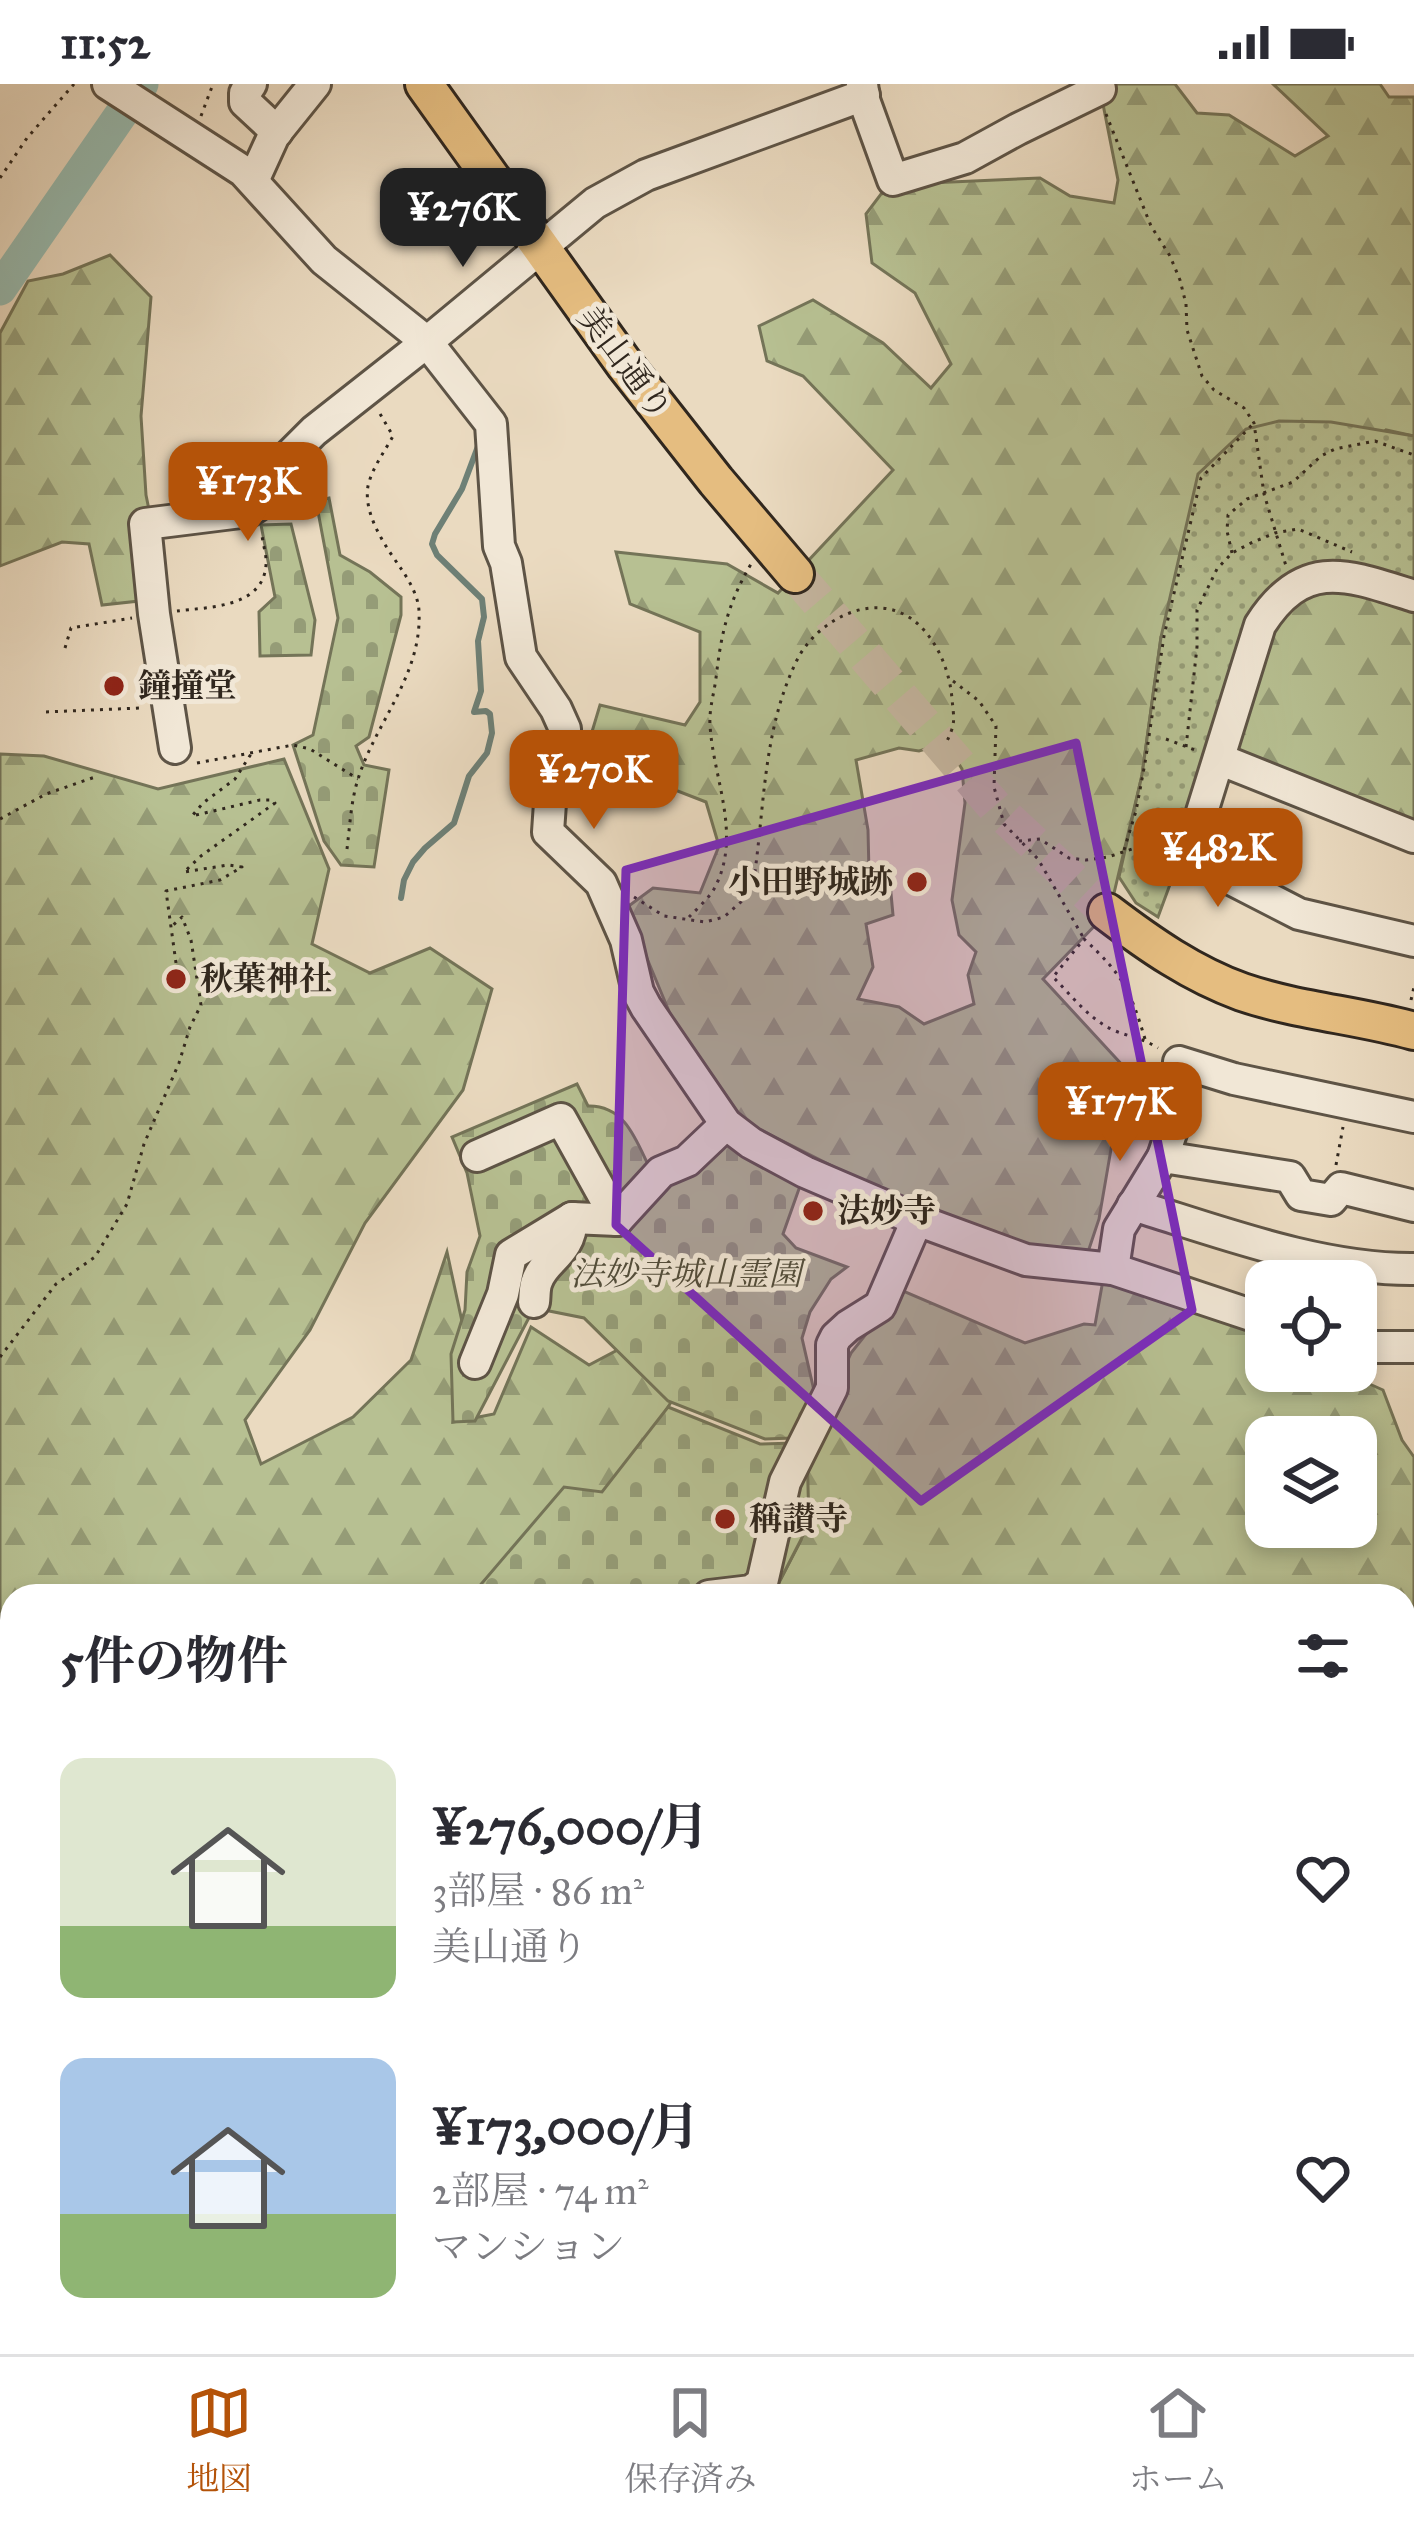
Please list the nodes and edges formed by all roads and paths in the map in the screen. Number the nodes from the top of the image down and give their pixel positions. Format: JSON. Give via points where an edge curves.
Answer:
{"nodes":[{"id":1,"x":74,"y":84,"type":"edge"},
{"id":2,"x":108,"y":84,"type":"edge"},
{"id":3,"x":213,"y":84,"type":"edge"},
{"id":4,"x":251,"y":84,"type":"edge"},
{"id":5,"x":315,"y":84,"type":"edge"},
{"id":6,"x":424,"y":84,"type":"edge"},
{"id":7,"x":863,"y":89,"type":"edge"},
{"id":8,"x":1100,"y":89,"type":"joint"},
{"id":9,"x":277,"y":132,"type":"junction"},
{"id":10,"x":193,"y":139,"type":"junction"},
{"id":11,"x":0,"y":178,"type":"edge"},
{"id":12,"x":253,"y":181,"type":"junction"},
{"id":13,"x":542,"y":249,"type":"junction"},
{"id":14,"x":422,"y":346,"type":"junction"},
{"id":15,"x":1254,"y":423,"type":"junction"},
{"id":16,"x":393,"y":436,"type":"dead end"},
{"id":17,"x":1414,"y":455,"type":"edge"},
{"id":18,"x":1264,"y":494,"type":"junction"},
{"id":19,"x":258,"y":505,"type":"junction"},
{"id":20,"x":766,"y":542,"type":"junction"},
{"id":21,"x":1232,"y":554,"type":"dead end"},
{"id":22,"x":794,"y":574,"type":"tunnel mouth"},
{"id":23,"x":1293,"y":587,"type":"junction"},
{"id":24,"x":1414,"y":596,"type":"edge"},
{"id":25,"x":154,"y":614,"type":"junction"},
{"id":26,"x":65,"y":648,"type":"dead end"},
{"id":27,"x":951,"y":679,"type":"junction"},
{"id":28,"x":167,"y":706,"type":"junction"},
{"id":29,"x":46,"y":712,"type":"dead end"},
{"id":30,"x":1166,"y":739,"type":"dead end"},
{"id":31,"x":946,"y":742,"type":"dead end"},
{"id":32,"x":251,"y":754,"type":"junction"},
{"id":33,"x":186,"y":755,"type":"joint"},
{"id":34,"x":1219,"y":759,"type":"junction"},
{"id":35,"x":98,"y":776,"type":"dead end"},
{"id":36,"x":358,"y":779,"type":"junction"},
{"id":37,"x":0,"y":819,"type":"edge"},
{"id":38,"x":1414,"y":837,"type":"edge"},
{"id":39,"x":1019,"y":842,"type":"junction"},
{"id":40,"x":347,"y":850,"type":"dead end"},
{"id":41,"x":1124,"y":850,"type":"junction"},
{"id":42,"x":1163,"y":850,"type":"dead end"},
{"id":43,"x":601,"y":883,"type":"junction"},
{"id":44,"x":688,"y":919,"type":"junction"},
{"id":45,"x":1095,"y":925,"type":"junction"},
{"id":46,"x":170,"y":928,"type":"junction"},
{"id":47,"x":1414,"y":941,"type":"edge"},
{"id":48,"x":176,"y":963,"type":"dead end"},
{"id":49,"x":1414,"y":987,"type":"edge"},
{"id":50,"x":1412,"y":1020,"type":"edge"},
{"id":51,"x":1347,"y":1101,"type":"junction"},
{"id":52,"x":1414,"y":1117,"type":"edge"},
{"id":53,"x":726,"y":1124,"type":"junction"},
{"id":54,"x":477,"y":1156,"type":"dead end"},
{"id":55,"x":1163,"y":1157,"type":"junction"},
{"id":56,"x":1336,"y":1165,"type":"dead end"},
{"id":57,"x":1133,"y":1205,"type":"junction"},
{"id":58,"x":1414,"y":1206,"type":"edge"},
{"id":59,"x":572,"y":1218,"type":"junction"},
{"id":60,"x":617,"y":1220,"type":"junction"},
{"id":61,"x":917,"y":1220,"type":"junction"},
{"id":62,"x":1113,"y":1269,"type":"junction"},
{"id":63,"x":1414,"y":1269,"type":"edge"},
{"id":64,"x":534,"y":1302,"type":"dead end"},
{"id":65,"x":1245,"y":1313,"type":"edge"},
{"id":66,"x":1377,"y":1347,"type":"edge"},
{"id":67,"x":1414,"y":1347,"type":"edge"},
{"id":68,"x":0,"y":1357,"type":"edge"},
{"id":69,"x":475,"y":1363,"type":"dead end"},
{"id":70,"x":760,"y":1584,"type":"edge"}],
"edges":[{"from":1,"to":11,"type":"path"},
{"from":2,"to":10,"type":"street"},
{"from":3,"to":10,"type":"path"},
{"from":4,"to":9,"type":"street","via":[[244,102]]},
{"from":5,"to":9,"type":"street"},
{"from":6,"to":13,"type":"main road","name":"美山通り"},
{"from":7,"to":8,"type":"street","via":[[893,180],[965,158]]},
{"from":7,"to":13,"type":"street","via":[[646,175],[595,203]]},
{"from":8,"to":15,"type":"path","via":[[1180,280],[1202,376]]},
{"from":9,"to":12,"type":"street"},
{"from":10,"to":12,"type":"street"},
{"from":12,"to":14,"type":"street","via":[[324,260]]},
{"from":13,"to":14,"type":"street"},
{"from":13,"to":20,"type":"main road","name":"美山通り"},
{"from":14,"to":19,"type":"street","via":[[286,457]]},
{"from":14,"to":43,"type":"street","via":[[491,424],[499,546],[521,657],[565,729],[548,832]]},
{"from":15,"to":18,"type":"path"},
{"from":15,"to":41,"type":"path","via":[[1201,478]]},
{"from":16,"to":36,"type":"path","via":[[368,486],[368,506],[420,608],[406,678]]},
{"from":17,"to":18,"type":"path","via":[[1375,441],[1335,449]]},
{"from":18,"to":21,"type":"path","via":[[1228,515]]},
{"from":18,"to":23,"type":"path"},
{"from":19,"to":25,"type":"path","via":[[261,583],[237,603]]},
{"from":19,"to":25,"type":"street","via":[[146,524]]},
{"from":20,"to":22,"type":"main road","name":"美山通り"},
{"from":20,"to":44,"type":"path","via":[[739,585],[719,644],[709,716],[727,843],[713,890]]},
{"from":23,"to":24,"type":"street","via":[[1339,575]]},
{"from":23,"to":34,"type":"street","via":[[1260,625]]},
{"from":25,"to":26,"type":"path","via":[[71,628]]},
{"from":25,"to":28,"type":"street"},
{"from":27,"to":31,"type":"path","via":[[955,724]]},
{"from":27,"to":39,"type":"path","via":[[996,726],[994,787],[1004,824]]},
{"from":27,"to":44,"type":"path","via":[[919,626],[900,613],[851,610],[811,638],[772,734],[753,885],[724,917]]},
{"from":28,"to":29,"type":"path"},
{"from":28,"to":33,"type":"street"},
{"from":30,"to":34,"type":"path"},
{"from":32,"to":33,"type":"path"},
{"from":32,"to":36,"type":"path","via":[[293,745]]},
{"from":32,"to":46,"type":"path","via":[[192,816],[275,803],[184,872],[242,867],[166,891]]},
{"from":34,"to":38,"type":"street"},
{"from":34,"to":47,"type":"street","via":[[1188,857],[1299,914]]},
{"from":35,"to":37,"type":"path"},
{"from":36,"to":40,"type":"path"},
{"from":39,"to":41,"type":"path","via":[[1040,839],[1086,860]]},
{"from":39,"to":45,"type":"path"},
{"from":41,"to":42,"type":"path"},
{"from":43,"to":44,"type":"path","via":[[664,916]]},
{"from":43,"to":53,"type":"street","via":[[638,992]]},
{"from":45,"to":45,"type":"path","via":[[1135,1005],[1145,1039],[1094,1018],[1053,977]]},
{"from":45,"to":50,"type":"main road","via":[[1241,992],[1300,1008]]},
{"from":46,"to":48,"type":"path"},
{"from":46,"to":68,"type":"path","via":[[182,917],[201,1005],[127,1204],[95,1257],[56,1284]]},
{"from":49,"to":50,"type":"path"},
{"from":51,"to":52,"type":"street"},
{"from":51,"to":55,"type":"street","via":[[1179,1062]]},
{"from":51,"to":56,"type":"path"},
{"from":53,"to":60,"type":"street","via":[[687,1161],[661,1172]]},
{"from":53,"to":61,"type":"street","via":[[805,1172]]},
{"from":54,"to":60,"type":"street","via":[[561,1119]]},
{"from":55,"to":57,"type":"street"},
{"from":55,"to":58,"type":"street","via":[[1290,1177],[1301,1195],[1331,1200],[1341,1188]]},
{"from":57,"to":62,"type":"street","via":[[1119,1229]]},
{"from":57,"to":63,"type":"street","via":[[1288,1250]]},
{"from":59,"to":60,"type":"street"},
{"from":59,"to":64,"type":"street","via":[[572,1232],[537,1279]]},
{"from":59,"to":69,"type":"street","via":[[511,1255]]},
{"from":61,"to":62,"type":"street","via":[[1026,1260]]},
{"from":61,"to":70,"type":"street","via":[[880,1306],[836,1336],[832,1388],[785,1482]]},
{"from":62,"to":65,"type":"street"},
{"from":66,"to":67,"type":"street"}]}
